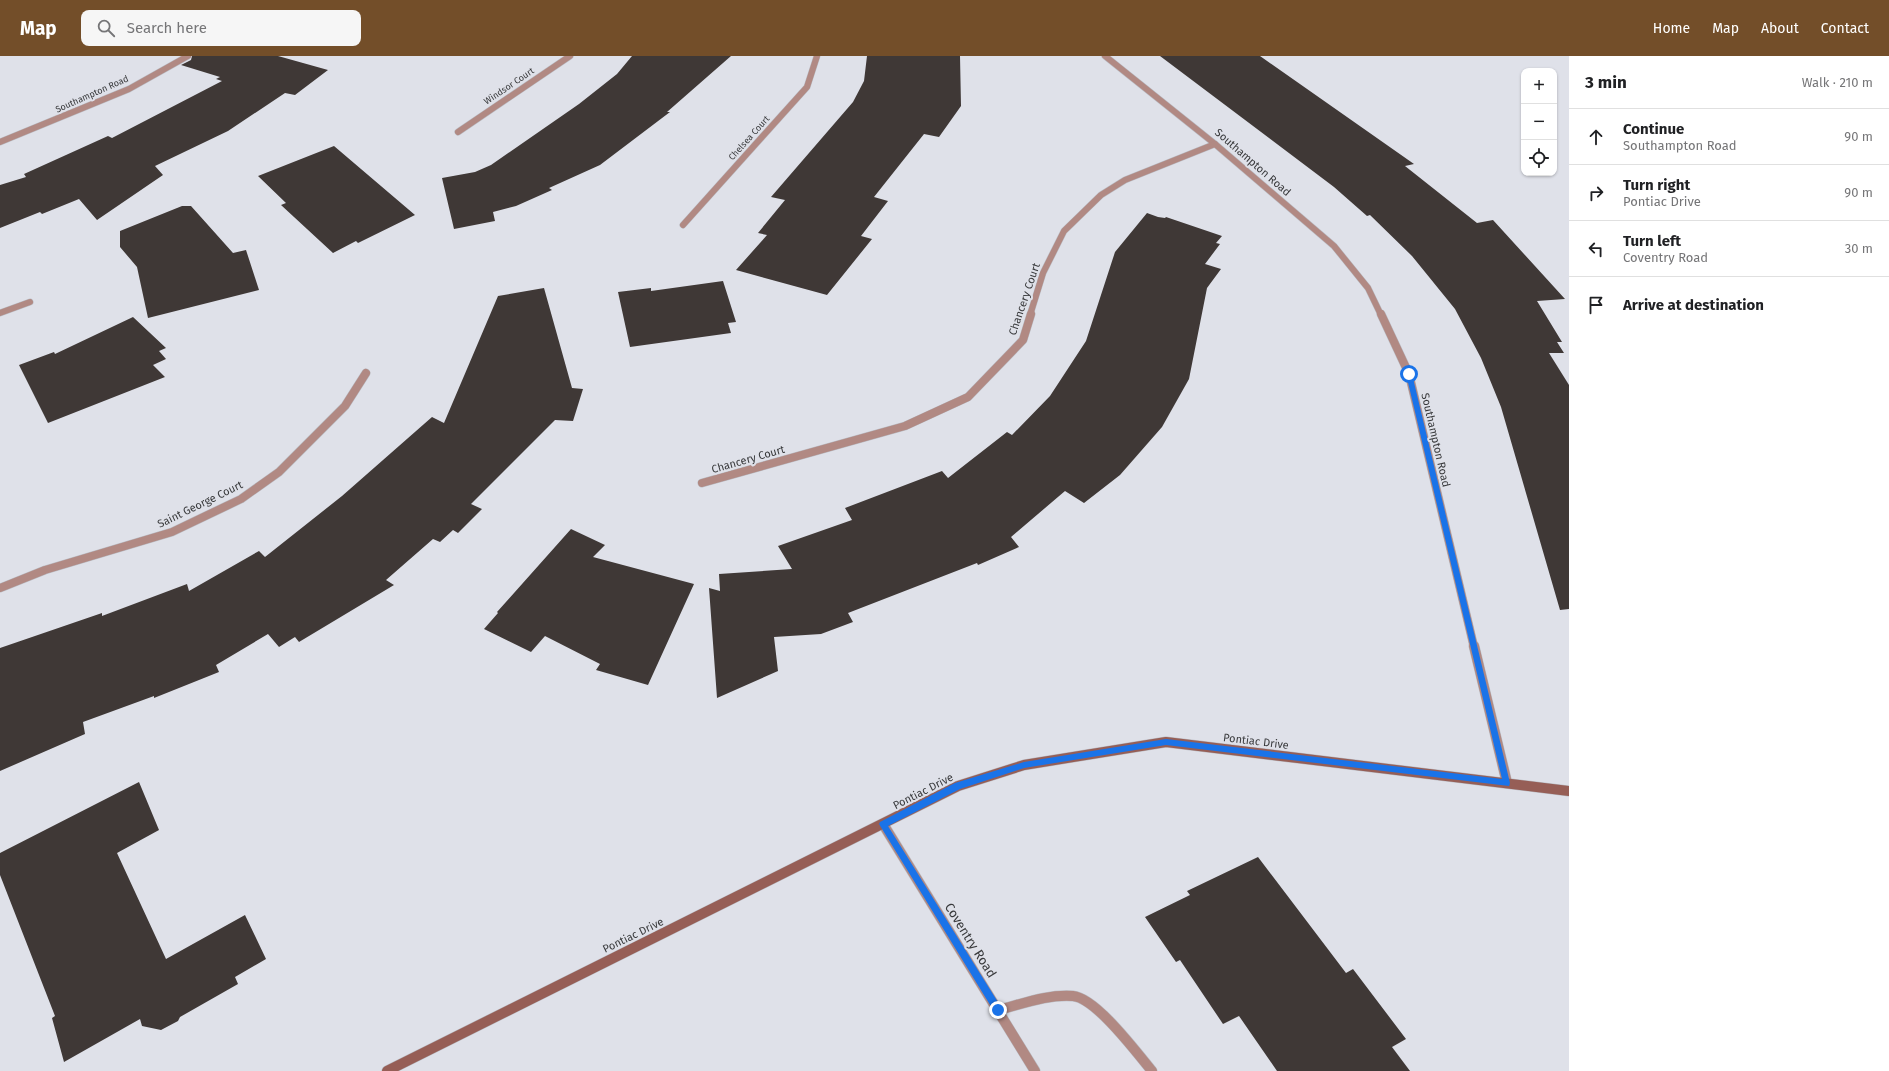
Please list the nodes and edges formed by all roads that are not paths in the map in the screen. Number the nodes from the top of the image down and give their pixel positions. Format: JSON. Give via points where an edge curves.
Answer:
{"nodes":[{"id":1,"x":188,"y":56,"type":"edge"},
{"id":2,"x":570,"y":56,"type":"edge"},
{"id":3,"x":817,"y":56,"type":"edge"},
{"id":4,"x":1105,"y":56,"type":"edge"},
{"id":5,"x":458,"y":132,"type":"dead end"},
{"id":6,"x":0,"y":142,"type":"edge"},
{"id":7,"x":1216,"y":144,"type":"junction"},
{"id":8,"x":683,"y":225,"type":"dead end"},
{"id":9,"x":30,"y":302,"type":"dead end"},
{"id":10,"x":0,"y":313,"type":"edge"},
{"id":11,"x":366,"y":373,"type":"dead end"},
{"id":12,"x":702,"y":483,"type":"dead end"},
{"id":13,"x":0,"y":588,"type":"edge"},
{"id":14,"x":1507,"y":783,"type":"junction"},
{"id":15,"x":1569,"y":791,"type":"edge"},
{"id":16,"x":883,"y":824,"type":"junction"},
{"id":17,"x":998,"y":1010,"type":"junction"},
{"id":18,"x":387,"y":1071,"type":"edge"},
{"id":19,"x":1035,"y":1071,"type":"edge"},
{"id":20,"x":1152,"y":1071,"type":"edge"}],
"edges":[{"from":1,"to":6,"type":"street","name":"Southampton Road","via":[[129,89]]},
{"from":2,"to":5,"type":"street","name":"Windsor Court"},
{"from":3,"to":8,"type":"street","name":"Chelsea Court","via":[[807,87]]},
{"from":4,"to":7,"type":"street","name":"Southampton Road"},
{"from":7,"to":12,"type":"street","name":"Chancery Court","via":[[1124,180],[1101,195],[1064,231],[1042,273],[1023,340],[968,397],[905,426]]},
{"from":7,"to":14,"type":"street","name":"Southampton Road","via":[[1334,246],[1368,288],[1409,374]]},
{"from":9,"to":10,"type":"street"},
{"from":11,"to":13,"type":"street","name":"Saint George Court","via":[[344,406],[279,472],[241,499],[172,532],[45,570]]},
{"from":14,"to":15,"type":"main road","name":"Pontiac Drive"},
{"from":14,"to":16,"type":"main road","name":"Pontiac Drive","via":[[1166,742],[1024,765],[958,786]]},
{"from":16,"to":17,"type":"street","name":"Coventry Road"},
{"from":16,"to":18,"type":"main road","name":"Pontiac Drive"},
{"from":17,"to":19,"type":"street","name":"Coventry Road"},
{"from":17,"to":20,"type":"street","via":[[1051,996],[1075,996],[1103,1013]]}]}
